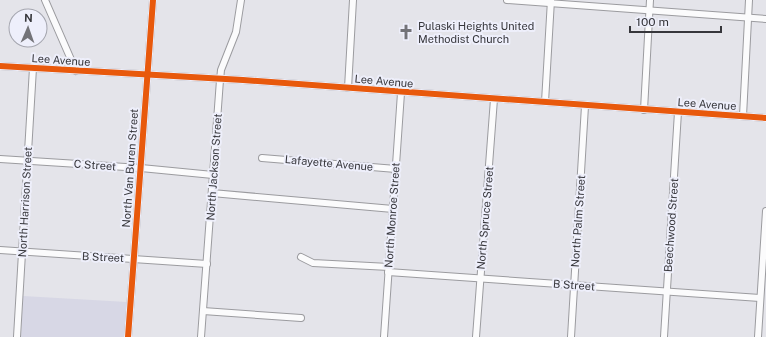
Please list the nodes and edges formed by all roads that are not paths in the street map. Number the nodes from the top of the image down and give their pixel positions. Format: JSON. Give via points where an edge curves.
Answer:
{"nodes":[{"id":1,"x":45,"y":0,"type":"edge"},
{"id":2,"x":153,"y":0,"type":"edge"},
{"id":3,"x":241,"y":0,"type":"edge"},
{"id":4,"x":353,"y":0,"type":"edge"},
{"id":5,"x":507,"y":0,"type":"edge"},
{"id":6,"x":650,"y":0,"type":"edge"},
{"id":7,"x":749,"y":0,"type":"edge"},
{"id":8,"x":551,"y":2,"type":"edge"},
{"id":9,"x":649,"y":11,"type":"junction"},
{"id":10,"x":748,"y":18,"type":"junction"},
{"id":11,"x":766,"y":19,"type":"edge"},
{"id":12,"x":0,"y":66,"type":"edge"},
{"id":13,"x":33,"y":68,"type":"junction"},
{"id":14,"x":76,"y":71,"type":"junction"},
{"id":15,"x":148,"y":76,"type":"junction"},
{"id":16,"x":220,"y":80,"type":"junction"},
{"id":17,"x":348,"y":88,"type":"junction"},
{"id":18,"x":401,"y":93,"type":"junction"},
{"id":19,"x":494,"y":99,"type":"junction"},
{"id":20,"x":545,"y":102,"type":"junction"},
{"id":21,"x":585,"y":106,"type":"junction"},
{"id":22,"x":644,"y":110,"type":"junction"},
{"id":23,"x":678,"y":112,"type":"junction"},
{"id":24,"x":742,"y":116,"type":"junction"},
{"id":25,"x":766,"y":118,"type":"edge"},
{"id":26,"x":262,"y":158,"type":"dead end"},
{"id":27,"x":0,"y":159,"type":"edge"},
{"id":28,"x":26,"y":160,"type":"junction"},
{"id":29,"x":140,"y":168,"type":"junction"},
{"id":30,"x":396,"y":169,"type":"junction"},
{"id":31,"x":213,"y":174,"type":"junction"},
{"id":32,"x":212,"y":193,"type":"junction"},
{"id":33,"x":393,"y":209,"type":"junction"},
{"id":34,"x":766,"y":211,"type":"edge"},
{"id":35,"x":766,"y":219,"type":"edge"},
{"id":36,"x":0,"y":250,"type":"edge"},
{"id":37,"x":22,"y":251,"type":"junction"},
{"id":38,"x":301,"y":257,"type":"dead end"},
{"id":39,"x":133,"y":258,"type":"junction"},
{"id":40,"x":206,"y":264,"type":"junction"},
{"id":41,"x":388,"y":269,"type":"junction"},
{"id":42,"x":480,"y":278,"type":"junction"},
{"id":43,"x":574,"y":285,"type":"junction"},
{"id":44,"x":667,"y":291,"type":"junction"},
{"id":45,"x":760,"y":298,"type":"junction"},
{"id":46,"x":203,"y":311,"type":"junction"},
{"id":47,"x":301,"y":318,"type":"dead end"},
{"id":48,"x":763,"y":318,"type":"edge"},
{"id":49,"x":17,"y":337,"type":"edge"},
{"id":50,"x":128,"y":337,"type":"edge"},
{"id":51,"x":201,"y":337,"type":"edge"},
{"id":52,"x":384,"y":337,"type":"edge"},
{"id":53,"x":476,"y":337,"type":"edge"},
{"id":54,"x":571,"y":337,"type":"edge"},
{"id":55,"x":664,"y":337,"type":"edge"},
{"id":56,"x":758,"y":337,"type":"edge"}],
"edges":[{"from":1,"to":14,"type":"street"},
{"from":2,"to":15,"type":"street","name":"North Van Buren Street"},
{"from":3,"to":16,"type":"street","name":"North Jackson Street","via":[[236,32],[221,70]]},
{"from":4,"to":17,"type":"street"},
{"from":5,"to":8,"type":"street"},
{"from":6,"to":9,"type":"street"},
{"from":7,"to":10,"type":"street"},
{"from":8,"to":9,"type":"street"},
{"from":8,"to":20,"type":"street"},
{"from":9,"to":10,"type":"street"},
{"from":9,"to":22,"type":"street"},
{"from":10,"to":11,"type":"street"},
{"from":10,"to":24,"type":"street"},
{"from":12,"to":13,"type":"street","name":"Lee Avenue"},
{"from":13,"to":14,"type":"street","name":"Lee Avenue"},
{"from":13,"to":28,"type":"street","name":"North Harrison Street"},
{"from":14,"to":15,"type":"street","name":"Lee Avenue"},
{"from":15,"to":16,"type":"street","name":"Lee Avenue"},
{"from":15,"to":29,"type":"street","name":"North Van Buren Street"},
{"from":16,"to":17,"type":"street","name":"Lee Avenue"},
{"from":16,"to":31,"type":"street","name":"North Jackson Street"},
{"from":17,"to":18,"type":"street","name":"Lee Avenue"},
{"from":18,"to":19,"type":"street","name":"Lee Avenue"},
{"from":18,"to":30,"type":"street","name":"North Monroe Street"},
{"from":19,"to":20,"type":"street","name":"Lee Avenue"},
{"from":19,"to":42,"type":"street","name":"North Spruce Street"},
{"from":20,"to":21,"type":"street","name":"Lee Avenue"},
{"from":21,"to":22,"type":"street","name":"Lee Avenue"},
{"from":21,"to":43,"type":"street","name":"North Palm Street"},
{"from":22,"to":23,"type":"street","name":"Lee Avenue"},
{"from":23,"to":24,"type":"street","name":"Lee Avenue"},
{"from":23,"to":44,"type":"street","name":"Beechwood Street"},
{"from":24,"to":25,"type":"street","name":"Lee Avenue"},
{"from":26,"to":30,"type":"street","name":"Lafayette Avenue"},
{"from":27,"to":28,"type":"street","name":"C Street"},
{"from":28,"to":29,"type":"street","name":"C Street"},
{"from":28,"to":37,"type":"street","name":"North Harrison Street"},
{"from":29,"to":31,"type":"street","name":"C Street"},
{"from":29,"to":39,"type":"street","name":"North Van Buren Street"},
{"from":30,"to":33,"type":"street","name":"North Monroe Street"},
{"from":31,"to":32,"type":"street","name":"North Jackson Street"},
{"from":32,"to":33,"type":"street"},
{"from":32,"to":40,"type":"street","name":"North Jackson Street"},
{"from":33,"to":41,"type":"street","name":"North Monroe Street"},
{"from":34,"to":35,"type":"street"},
{"from":35,"to":45,"type":"street"},
{"from":36,"to":37,"type":"street","name":"B Street"},
{"from":37,"to":39,"type":"street","name":"B Street"},
{"from":37,"to":49,"type":"street","name":"North Harrison Street"},
{"from":38,"to":41,"type":"street","name":"B Street","via":[[313,263]]},
{"from":39,"to":40,"type":"street","name":"B Street"},
{"from":39,"to":50,"type":"street","name":"North Van Buren Street"},
{"from":40,"to":46,"type":"street","name":"North Jackson Street"},
{"from":41,"to":42,"type":"street","name":"B Street"},
{"from":41,"to":52,"type":"street","name":"North Monroe Street"},
{"from":42,"to":43,"type":"street","name":"B Street"},
{"from":42,"to":53,"type":"street","name":"North Spruce Street"},
{"from":43,"to":44,"type":"street","name":"B Street"},
{"from":43,"to":54,"type":"street","name":"North Palm Street"},
{"from":44,"to":45,"type":"street","name":"B Street"},
{"from":44,"to":55,"type":"street","name":"Beechwood Street"},
{"from":45,"to":48,"type":"street"},
{"from":46,"to":47,"type":"street"},
{"from":46,"to":51,"type":"street","name":"North Jackson Street"},
{"from":48,"to":56,"type":"street"}]}
